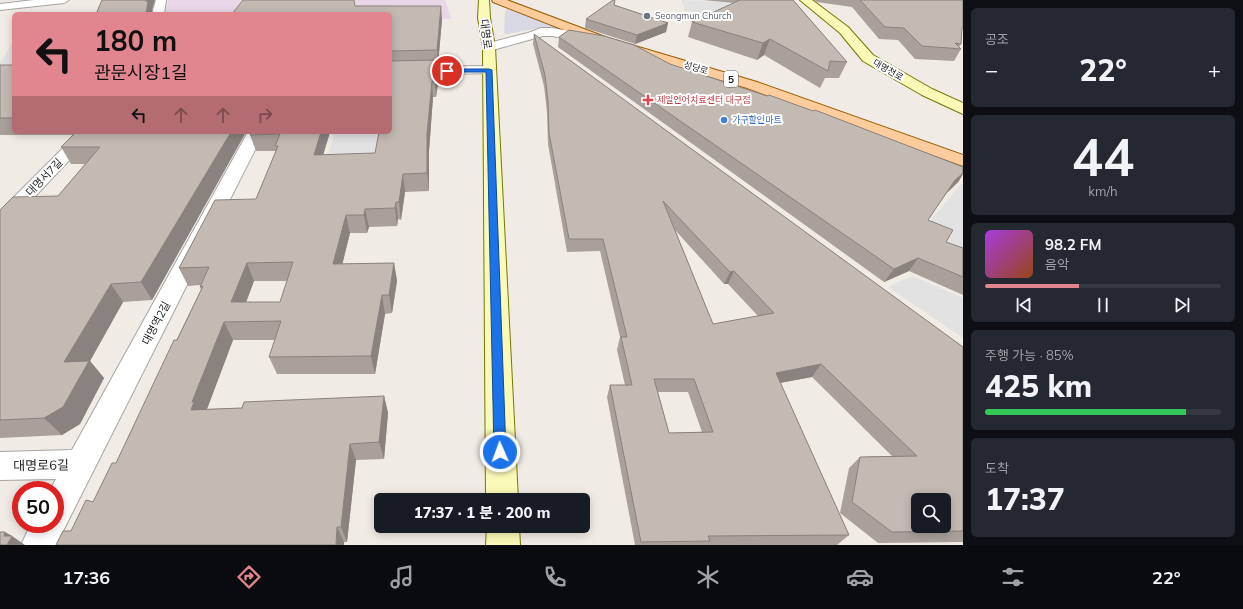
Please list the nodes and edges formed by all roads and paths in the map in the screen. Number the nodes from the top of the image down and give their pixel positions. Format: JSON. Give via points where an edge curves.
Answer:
{"nodes":[{"id":1,"x":64,"y":0,"type":"edge"},
{"id":2,"x":161,"y":0,"type":"edge"},
{"id":3,"x":484,"y":0,"type":"edge"},
{"id":4,"x":497,"y":0,"type":"edge"},
{"id":5,"x":805,"y":0,"type":"edge"},
{"id":6,"x":0,"y":7,"type":"edge"},
{"id":7,"x":158,"y":12,"type":"edge"},
{"id":8,"x":532,"y":36,"type":"junction"},
{"id":9,"x":604,"y":41,"type":"junction"},
{"id":10,"x":489,"y":46,"type":"junction"},
{"id":11,"x":551,"y":51,"type":"edge"},
{"id":12,"x":489,"y":70,"type":"junction"},
{"id":13,"x":392,"y":71,"type":"edge"},
{"id":14,"x":963,"y":110,"type":"edge"},
{"id":15,"x":86,"y":134,"type":"edge"},
{"id":16,"x":255,"y":134,"type":"edge"},
{"id":17,"x":963,"y":161,"type":"edge"},
{"id":18,"x":0,"y":222,"type":"edge"},
{"id":19,"x":81,"y":464,"type":"junction"},
{"id":20,"x":0,"y":466,"type":"edge"},
{"id":21,"x":502,"y":493,"type":"edge"},
{"id":22,"x":64,"y":496,"type":"edge"},
{"id":23,"x":44,"y":533,"type":"edge"},
{"id":24,"x":503,"y":533,"type":"edge"},
{"id":25,"x":38,"y":545,"type":"edge"},
{"id":26,"x":503,"y":545,"type":"edge"}],
"edges":[{"from":1,"to":6,"type":"street"},
{"from":2,"to":7,"type":"street"},
{"from":3,"to":10,"type":"main road","name":"대명로"},
{"from":4,"to":9,"type":"main road","name":"성당로","number":"5"},
{"from":5,"to":14,"type":"main road","name":"대명천로","via":[[844,30],[868,58]]},
{"from":8,"to":9,"type":"street","via":[[541,32],[552,32]]},
{"from":8,"to":10,"type":"street"},
{"from":8,"to":11,"type":"street"},
{"from":9,"to":17,"type":"main road","name":"성당로","number":"5","via":[[752,85]]},
{"from":10,"to":12,"type":"main road","name":"대명로"},
{"from":12,"to":13,"type":"street"},
{"from":12,"to":21,"type":"main road","name":"대명로"},
{"from":15,"to":18,"type":"street","name":"대명서7길"},
{"from":16,"to":19,"type":"street","name":"대명역2길"},
{"from":19,"to":20,"type":"street","name":"대명로6길"},
{"from":19,"to":22,"type":"street","name":"대명역2길"},
{"from":23,"to":25,"type":"street"},
{"from":24,"to":26,"type":"main road"}]}
